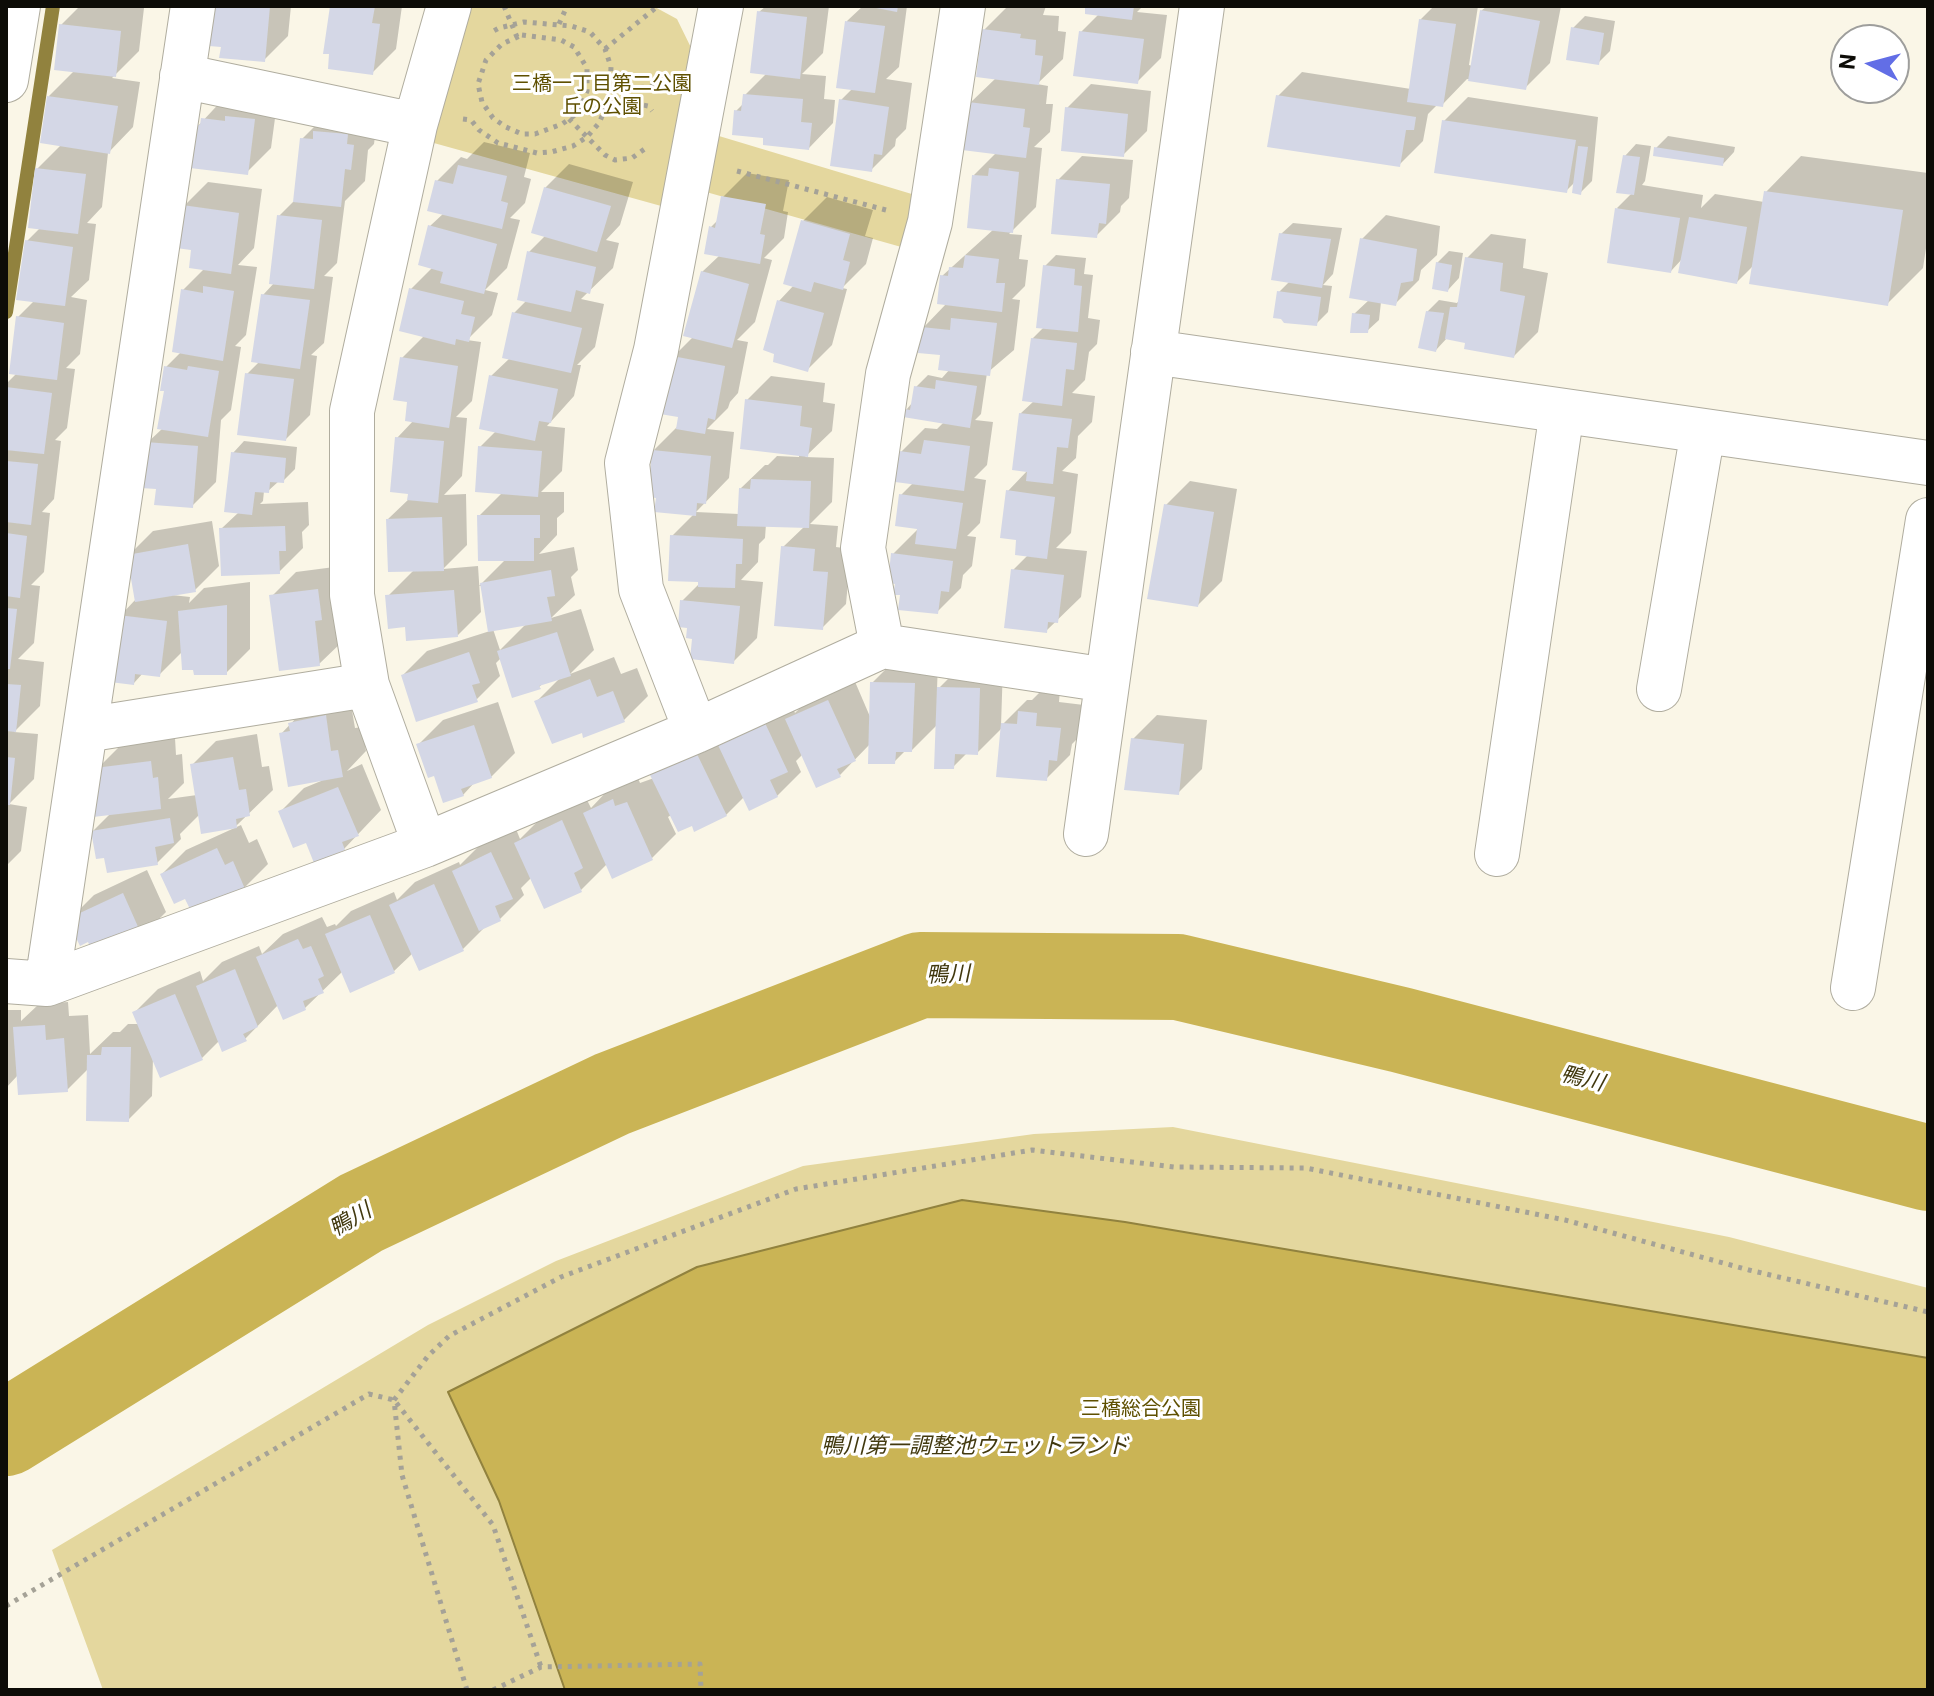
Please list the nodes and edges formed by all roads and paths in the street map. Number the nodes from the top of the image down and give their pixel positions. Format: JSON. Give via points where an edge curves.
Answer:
{"nodes":[{"id":1,"x":18,"y":6,"type":"edge"},
{"id":2,"x":193,"y":6,"type":"edge"},
{"id":3,"x":449,"y":6,"type":"edge"},
{"id":4,"x":504,"y":6,"type":"edge"},
{"id":5,"x":567,"y":6,"type":"edge"},
{"id":6,"x":658,"y":6,"type":"edge"},
{"id":7,"x":721,"y":6,"type":"edge"},
{"id":8,"x":963,"y":6,"type":"edge"},
{"id":9,"x":1202,"y":6,"type":"edge"},
{"id":10,"x":559,"y":24,"type":"junction"},
{"id":11,"x":512,"y":25,"type":"junction"},
{"id":12,"x":517,"y":37,"type":"junction"},
{"id":13,"x":482,"y":38,"type":"dead end"},
{"id":14,"x":605,"y":49,"type":"junction"},
{"id":15,"x":182,"y":76,"type":"junction"},
{"id":16,"x":6,"y":80,"type":"edge"},
{"id":17,"x":606,"y":107,"type":"junction"},
{"id":18,"x":466,"y":111,"type":"dead end"},
{"id":19,"x":657,"y":116,"type":"dead end"},
{"id":20,"x":569,"y":119,"type":"junction"},
{"id":21,"x":415,"y":125,"type":"junction"},
{"id":22,"x":587,"y":137,"type":"junction"},
{"id":23,"x":651,"y":143,"type":"dead end"},
{"id":24,"x":691,"y":159,"type":"junction"},
{"id":25,"x":930,"y":222,"type":"junction"},
{"id":26,"x":1153,"y":352,"type":"junction"},
{"id":27,"x":1562,"y":411,"type":"junction"},
{"id":28,"x":1703,"y":431,"type":"junction"},
{"id":29,"x":1928,"y":463,"type":"edge"},
{"id":30,"x":1928,"y":520,"type":"edge"},
{"id":31,"x":882,"y":646,"type":"junction"},
{"id":32,"x":1107,"y":680,"type":"junction"},
{"id":33,"x":367,"y":685,"type":"junction"},
{"id":34,"x":1659,"y":689,"type":"dead end"},
{"id":35,"x":85,"y":730,"type":"junction"},
{"id":36,"x":696,"y":731,"type":"junction"},
{"id":37,"x":1086,"y":834,"type":"dead end"},
{"id":38,"x":425,"y":845,"type":"junction"},
{"id":39,"x":1497,"y":854,"type":"dead end"},
{"id":40,"x":26,"y":983,"type":"edge"},
{"id":41,"x":1853,"y":988,"type":"dead end"},
{"id":42,"x":1928,"y":1312,"type":"edge"},
{"id":43,"x":394,"y":1400,"type":"junction"},
{"id":44,"x":6,"y":1606,"type":"edge"},
{"id":45,"x":541,"y":1667,"type":"junction"},
{"id":46,"x":467,"y":1690,"type":"edge"},
{"id":47,"x":493,"y":1690,"type":"edge"},
{"id":48,"x":701,"y":1690,"type":"edge"}],
"edges":[{"from":1,"to":16,"type":"street"},
{"from":2,"to":15,"type":"street"},
{"from":3,"to":21,"type":"street"},
{"from":4,"to":11,"type":"path"},
{"from":5,"to":10,"type":"path"},
{"from":6,"to":14,"type":"path"},
{"from":7,"to":24,"type":"street"},
{"from":8,"to":25,"type":"street"},
{"from":9,"to":26,"type":"street"},
{"from":10,"to":11,"type":"path"},
{"from":10,"to":14,"type":"path","via":[[590,32]]},
{"from":11,"to":12,"type":"path"},
{"from":11,"to":13,"type":"path"},
{"from":12,"to":20,"type":"path","via":[[547,37],[574,47],[587,68],[587,91],[578,113]]},
{"from":12,"to":20,"type":"path","via":[[486,60],[478,84],[482,102],[493,118],[522,134]]},
{"from":14,"to":17,"type":"path","via":[[611,67]]},
{"from":15,"to":21,"type":"street"},
{"from":15,"to":35,"type":"street"},
{"from":17,"to":19,"type":"path","via":[[628,102],[648,106]]},
{"from":17,"to":22,"type":"path"},
{"from":18,"to":22,"type":"path","via":[[479,130],[518,150],[551,152]]},
{"from":20,"to":22,"type":"path"},
{"from":21,"to":33,"type":"street","via":[[352,411],[352,595]]},
{"from":22,"to":23,"type":"path","via":[[615,160],[632,158]]},
{"from":24,"to":25,"type":"path"},
{"from":24,"to":36,"type":"street","via":[[656,350],[627,463],[641,589]]},
{"from":25,"to":31,"type":"street","via":[[888,374],[863,548]]},
{"from":26,"to":27,"type":"street"},
{"from":26,"to":32,"type":"street"},
{"from":27,"to":28,"type":"street"},
{"from":27,"to":39,"type":"street"},
{"from":28,"to":29,"type":"street"},
{"from":28,"to":34,"type":"street"},
{"from":30,"to":41,"type":"street"},
{"from":31,"to":32,"type":"street"},
{"from":31,"to":36,"type":"street"},
{"from":32,"to":37,"type":"street"},
{"from":33,"to":35,"type":"street"},
{"from":33,"to":38,"type":"street"},
{"from":35,"to":40,"type":"street"},
{"from":36,"to":38,"type":"street"},
{"from":38,"to":40,"type":"street"},
{"from":42,"to":43,"type":"path","via":[[1565,1220],[1306,1168],[1174,1167],[1032,1150],[796,1189],[561,1277],[449,1336]]},
{"from":43,"to":44,"type":"path","via":[[369,1394]]},
{"from":43,"to":45,"type":"path","via":[[493,1525]]},
{"from":43,"to":46,"type":"path","via":[[402,1475]]},
{"from":45,"to":47,"type":"path"},
{"from":45,"to":48,"type":"path","via":[[700,1664]]}]}
